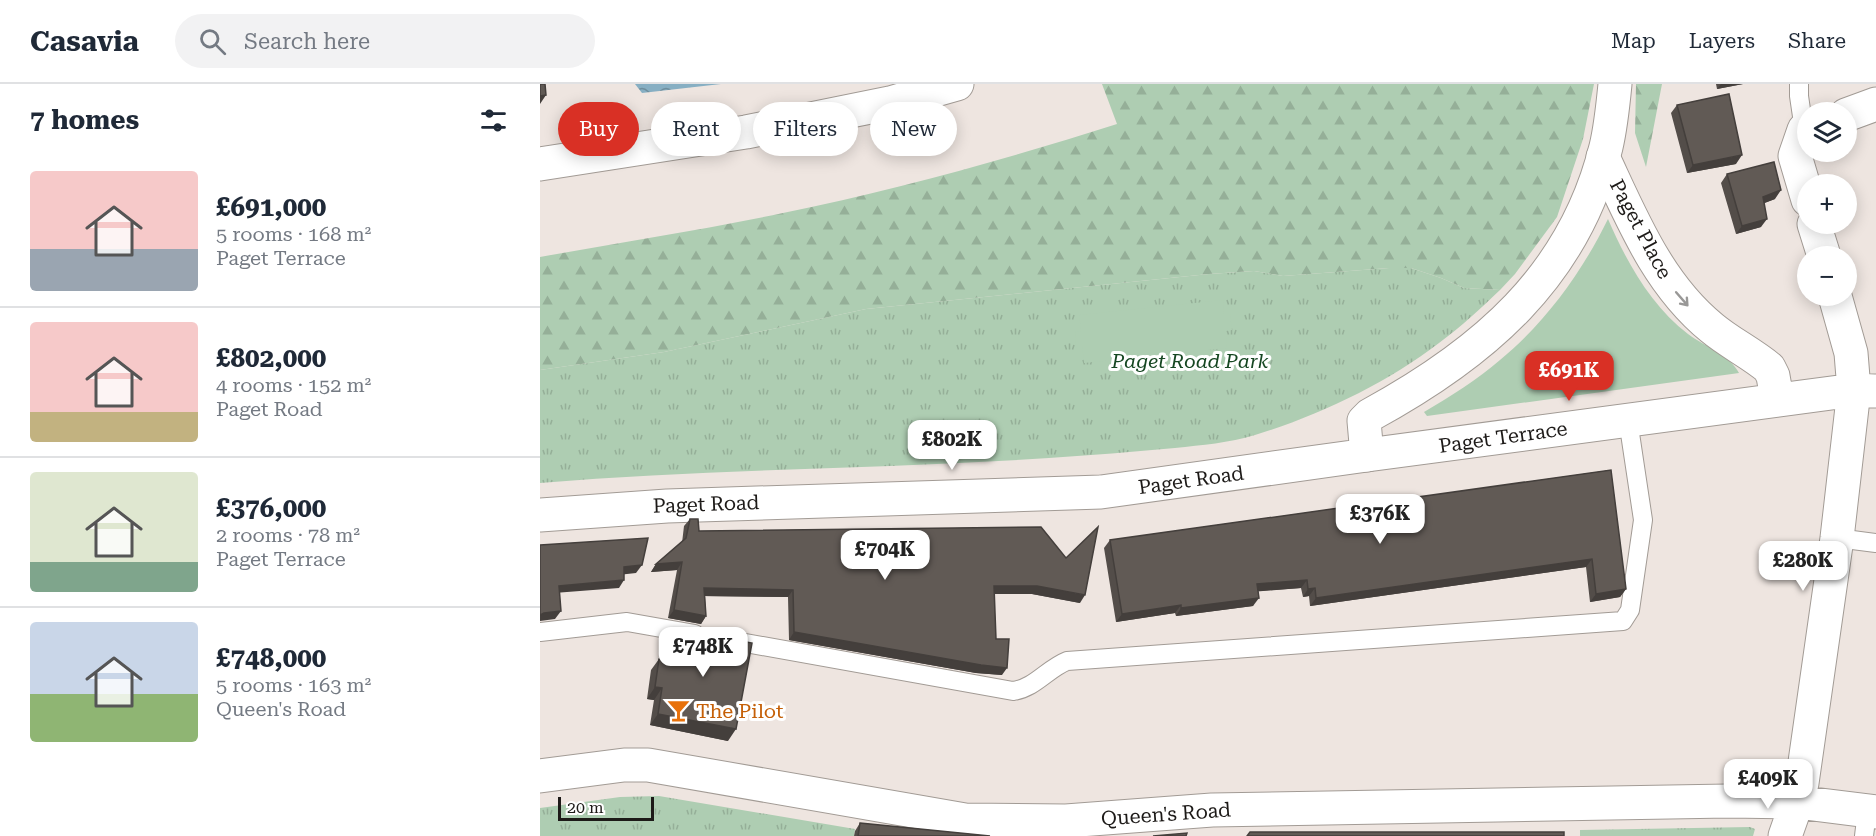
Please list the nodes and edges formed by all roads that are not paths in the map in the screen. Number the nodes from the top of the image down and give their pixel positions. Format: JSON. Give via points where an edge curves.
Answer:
{"nodes":[{"id":1,"x":957,"y":84,"type":"edge"},
{"id":2,"x":1615,"y":84,"type":"edge"},
{"id":3,"x":1799,"y":84,"type":"edge"},
{"id":4,"x":1800,"y":102,"type":"edge"},
{"id":5,"x":1876,"y":104,"type":"edge"},
{"id":6,"x":1857,"y":111,"type":"edge"},
{"id":7,"x":1797,"y":151,"type":"edge"},
{"id":8,"x":1603,"y":157,"type":"junction"},
{"id":9,"x":540,"y":164,"type":"edge"},
{"id":10,"x":1800,"y":174,"type":"edge"},
{"id":11,"x":1838,"y":306,"type":"edge"},
{"id":12,"x":1865,"y":391,"type":"edge"},
{"id":13,"x":1778,"y":399,"type":"junction"},
{"id":14,"x":1628,"y":420,"type":"junction"},
{"id":15,"x":1367,"y":455,"type":"junction"},
{"id":16,"x":540,"y":515,"type":"edge"},
{"id":17,"x":1837,"y":537,"type":"junction"},
{"id":18,"x":1876,"y":543,"type":"edge"},
{"id":19,"x":540,"y":632,"type":"edge"},
{"id":20,"x":540,"y":776,"type":"edge"},
{"id":21,"x":1797,"y":802,"type":"junction"},
{"id":22,"x":1869,"y":820,"type":"edge"},
{"id":23,"x":1213,"y":823,"type":"edge"},
{"id":24,"x":1785,"y":836,"type":"edge"}],
"edges":[{"from":1,"to":9,"type":"street","via":[[890,103],[746,132]]},
{"from":2,"to":8,"type":"street"},
{"from":3,"to":4,"type":"lane"},
{"from":5,"to":6,"type":"street"},
{"from":7,"to":10,"type":"street"},
{"from":8,"to":13,"type":"street","name":"Paget Place","one_way":true,"via":[[1660,271],[1712,328],[1769,368]]},
{"from":8,"to":15,"type":"street","via":[[1582,215],[1536,288],[1453,365],[1370,415],[1363,427]]},
{"from":11,"to":12,"type":"street"},
{"from":12,"to":13,"type":"street","name":"Paget Terrace"},
{"from":12,"to":17,"type":"street"},
{"from":13,"to":14,"type":"street","name":"Paget Terrace"},
{"from":14,"to":15,"type":"street","name":"Paget Terrace"},
{"from":14,"to":19,"type":"lane","via":[[1643,520],[1630,610],[1623,621],[1067,661],[1024,690],[1013,691],[627,622]]},
{"from":15,"to":16,"type":"street","name":"Paget Road","via":[[1101,492],[667,506]]},
{"from":17,"to":18,"type":"lane"},
{"from":17,"to":21,"type":"street"},
{"from":20,"to":23,"type":"street","name":"Queen's Road","via":[[648,765],[965,820]]},
{"from":21,"to":22,"type":"street","name":"Queen's Road"},
{"from":21,"to":23,"type":"street","name":"Queen's Road","via":[[1431,805]]},
{"from":21,"to":24,"type":"street"}]}
